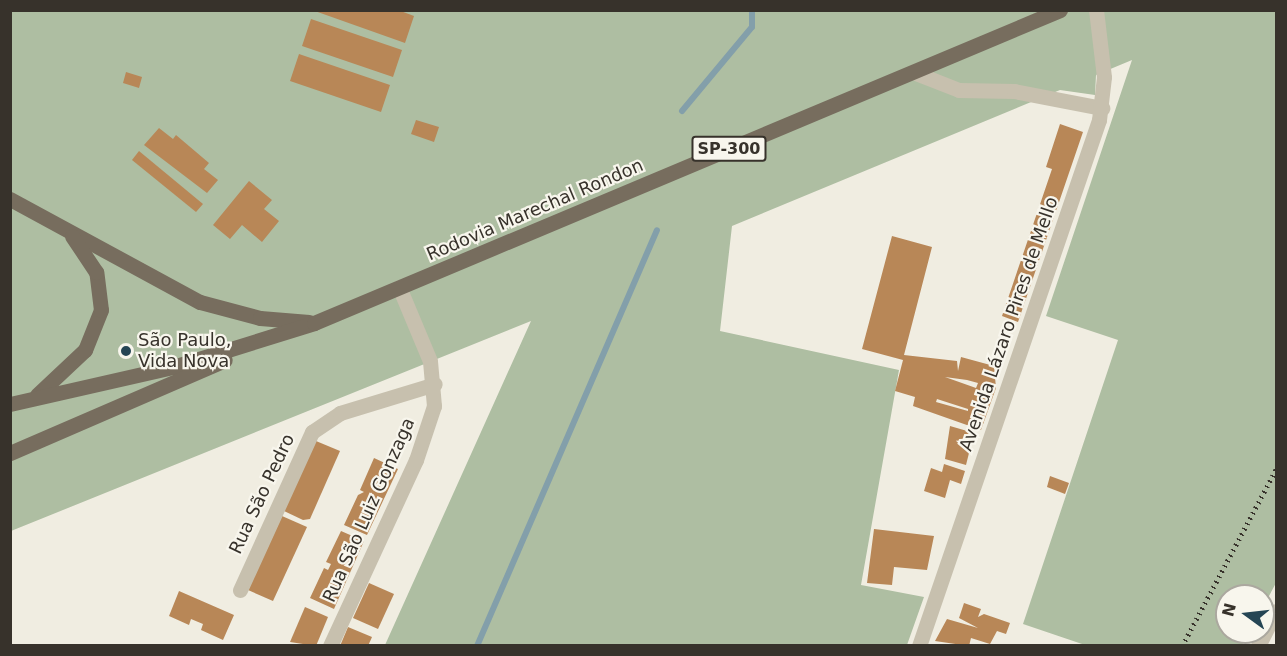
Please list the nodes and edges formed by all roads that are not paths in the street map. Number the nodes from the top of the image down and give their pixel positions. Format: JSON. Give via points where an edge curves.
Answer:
{"nodes":[{"id":1,"x":1060,"y":10,"type":"edge"},
{"id":2,"x":1096,"y":10,"type":"edge"},
{"id":3,"x":913,"y":72,"type":"junction"},
{"id":4,"x":1102,"y":108,"type":"junction"},
{"id":5,"x":10,"y":199,"type":"edge"},
{"id":6,"x":66,"y":229,"type":"junction"},
{"id":7,"x":399,"y":287,"type":"junction"},
{"id":8,"x":314,"y":323,"type":"junction"},
{"id":9,"x":288,"y":332,"type":"junction"},
{"id":10,"x":435,"y":384,"type":"junction"},
{"id":11,"x":18,"y":403,"type":"edge"},
{"id":12,"x":10,"y":453,"type":"edge"},
{"id":13,"x":240,"y":590,"type":"dead end"},
{"id":14,"x":1276,"y":611,"type":"edge"},
{"id":15,"x":330,"y":645,"type":"edge"},
{"id":16,"x":919,"y":645,"type":"edge"},
{"id":17,"x":1258,"y":645,"type":"edge"}],
"edges":[{"from":1,"to":3,"type":"main road","name":"Rodovia Marechal Rondon","number":"SP-300"},
{"from":2,"to":4,"type":"street","name":"Avenida Lázaro Pires de Mello","via":[[1103,60]]},
{"from":3,"to":4,"type":"street","via":[[959,90],[1014,91]]},
{"from":3,"to":7,"type":"main road","name":"Rodovia Marechal Rondon","number":"SP-300"},
{"from":4,"to":16,"type":"street","name":"Avenida Lázaro Pires de Mello"},
{"from":5,"to":6,"type":"main road"},
{"from":6,"to":8,"type":"main road","via":[[200,302],[260,318]]},
{"from":6,"to":11,"type":"main road","via":[[96,272],[101,310],[96,331],[70,368]]},
{"from":7,"to":8,"type":"main road","name":"Rodovia Marechal Rondon","number":"SP-300"},
{"from":7,"to":10,"type":"street","name":"Rua São Luiz Gonzaga","via":[[430,361]]},
{"from":8,"to":9,"type":"main road","name":"Rodovia Marechal Rondon","number":"SP-300"},
{"from":9,"to":11,"type":"main road","name":"Rodovia Marechal Rondon","number":"SP-300","via":[[173,366]]},
{"from":9,"to":12,"type":"main road"},
{"from":10,"to":13,"type":"street","name":"Rua São Pedro","via":[[327,420],[312,432]]},
{"from":10,"to":15,"type":"street","name":"Rua São Luiz Gonzaga","via":[[426,436]]},
{"from":14,"to":17,"type":"street"}]}
